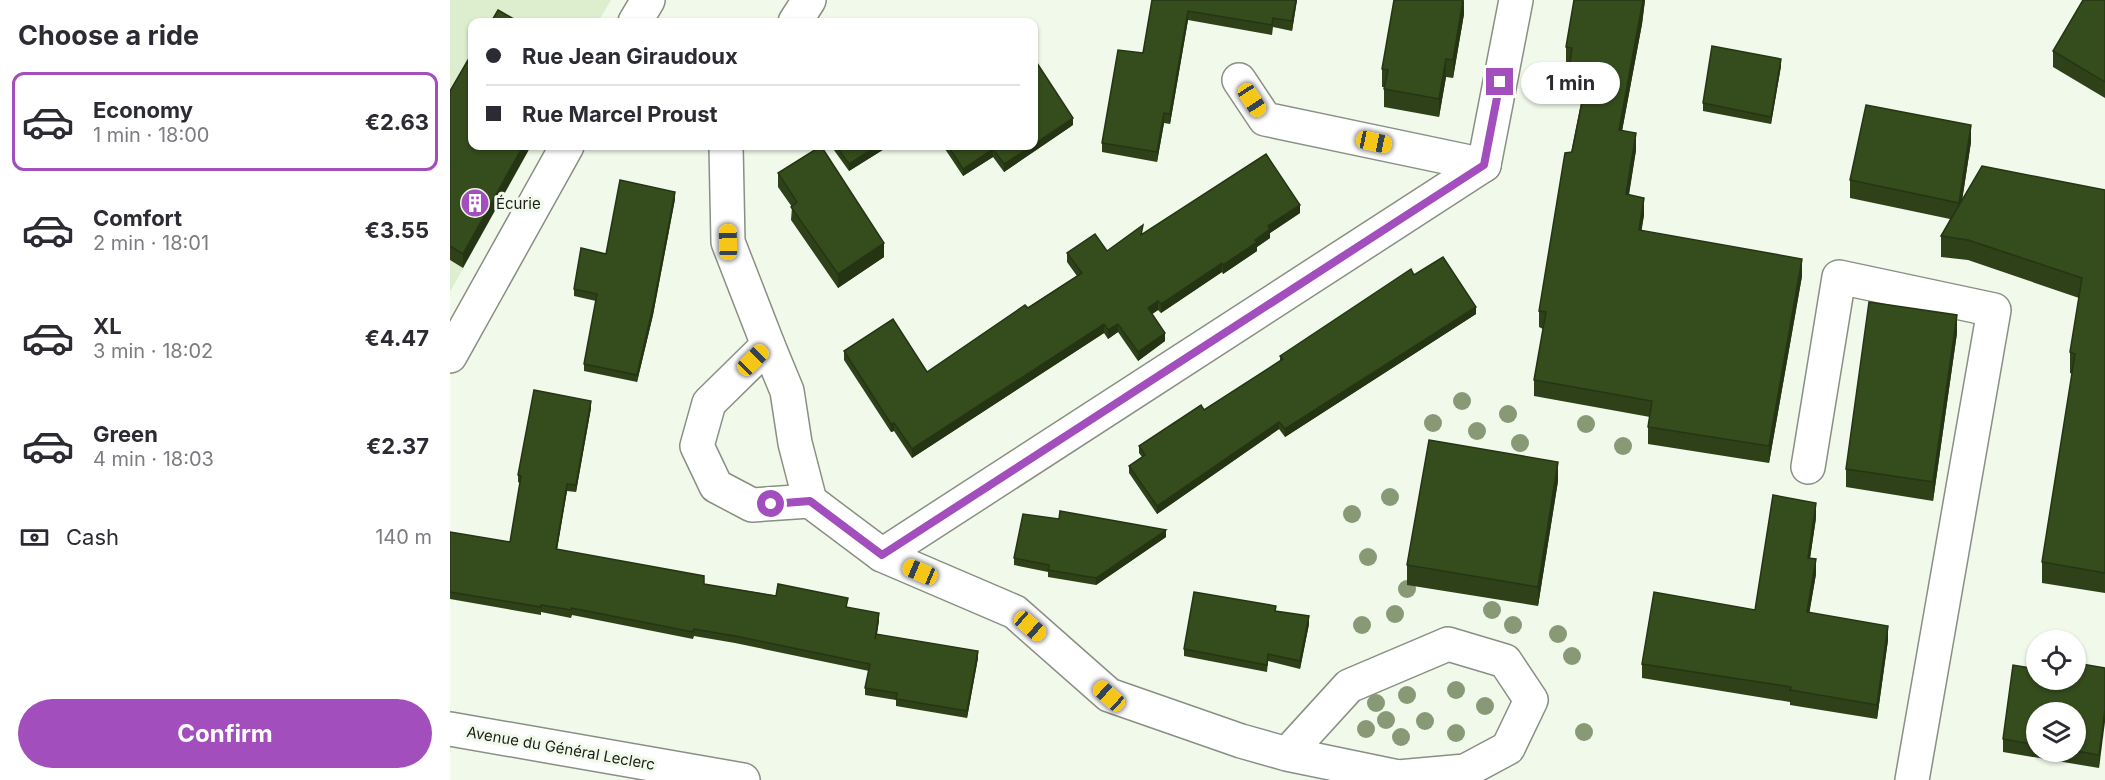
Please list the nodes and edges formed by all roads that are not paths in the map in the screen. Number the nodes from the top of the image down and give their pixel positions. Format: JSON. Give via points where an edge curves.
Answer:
{"nodes":[{"id":1,"x":648,"y":0,"type":"edge"},
{"id":2,"x":809,"y":0,"type":"edge"},
{"id":3,"x":1516,"y":0,"type":"edge"},
{"id":4,"x":637,"y":18,"type":"edge"},
{"id":5,"x":798,"y":18,"type":"edge"},
{"id":6,"x":1239,"y":80,"type":"dead end"},
{"id":7,"x":565,"y":150,"type":"edge"},
{"id":8,"x":726,"y":150,"type":"edge"},
{"id":9,"x":1484,"y":165,"type":"junction"},
{"id":10,"x":768,"y":345,"type":"junction"},
{"id":11,"x":450,"y":356,"type":"edge"},
{"id":12,"x":1808,"y":467,"type":"dead end"},
{"id":13,"x":810,"y":501,"type":"junction"},
{"id":14,"x":882,"y":555,"type":"junction"},
{"id":15,"x":450,"y":729,"type":"edge"},
{"id":16,"x":1287,"y":754,"type":"junction"},
{"id":17,"x":743,"y":780,"type":"edge"},
{"id":18,"x":1912,"y":780,"type":"edge"}],
"edges":[{"from":1,"to":4,"type":"street"},
{"from":2,"to":5,"type":"street"},
{"from":3,"to":9,"type":"street"},
{"from":6,"to":9,"type":"street","via":[[1265,119]]},
{"from":7,"to":11,"type":"street"},
{"from":8,"to":10,"type":"street","via":[[728,242]]},
{"from":9,"to":14,"type":"street"},
{"from":10,"to":13,"type":"street","via":[[787,391]]},
{"from":10,"to":13,"type":"street","via":[[709,403],[697,446],[716,486],[752,505]]},
{"from":12,"to":18,"type":"street","via":[[1839,277],[1994,310]]},
{"from":13,"to":14,"type":"street"},
{"from":14,"to":16,"type":"street","via":[[1015,612],[1109,696]]},
{"from":15,"to":17,"type":"street","name":"Avenue du Général Leclerc"},
{"from":16,"to":16,"type":"street","via":[[1398,777],[1465,771],[1508,748],[1531,700],[1505,661],[1448,644],[1349,687]]}]}
